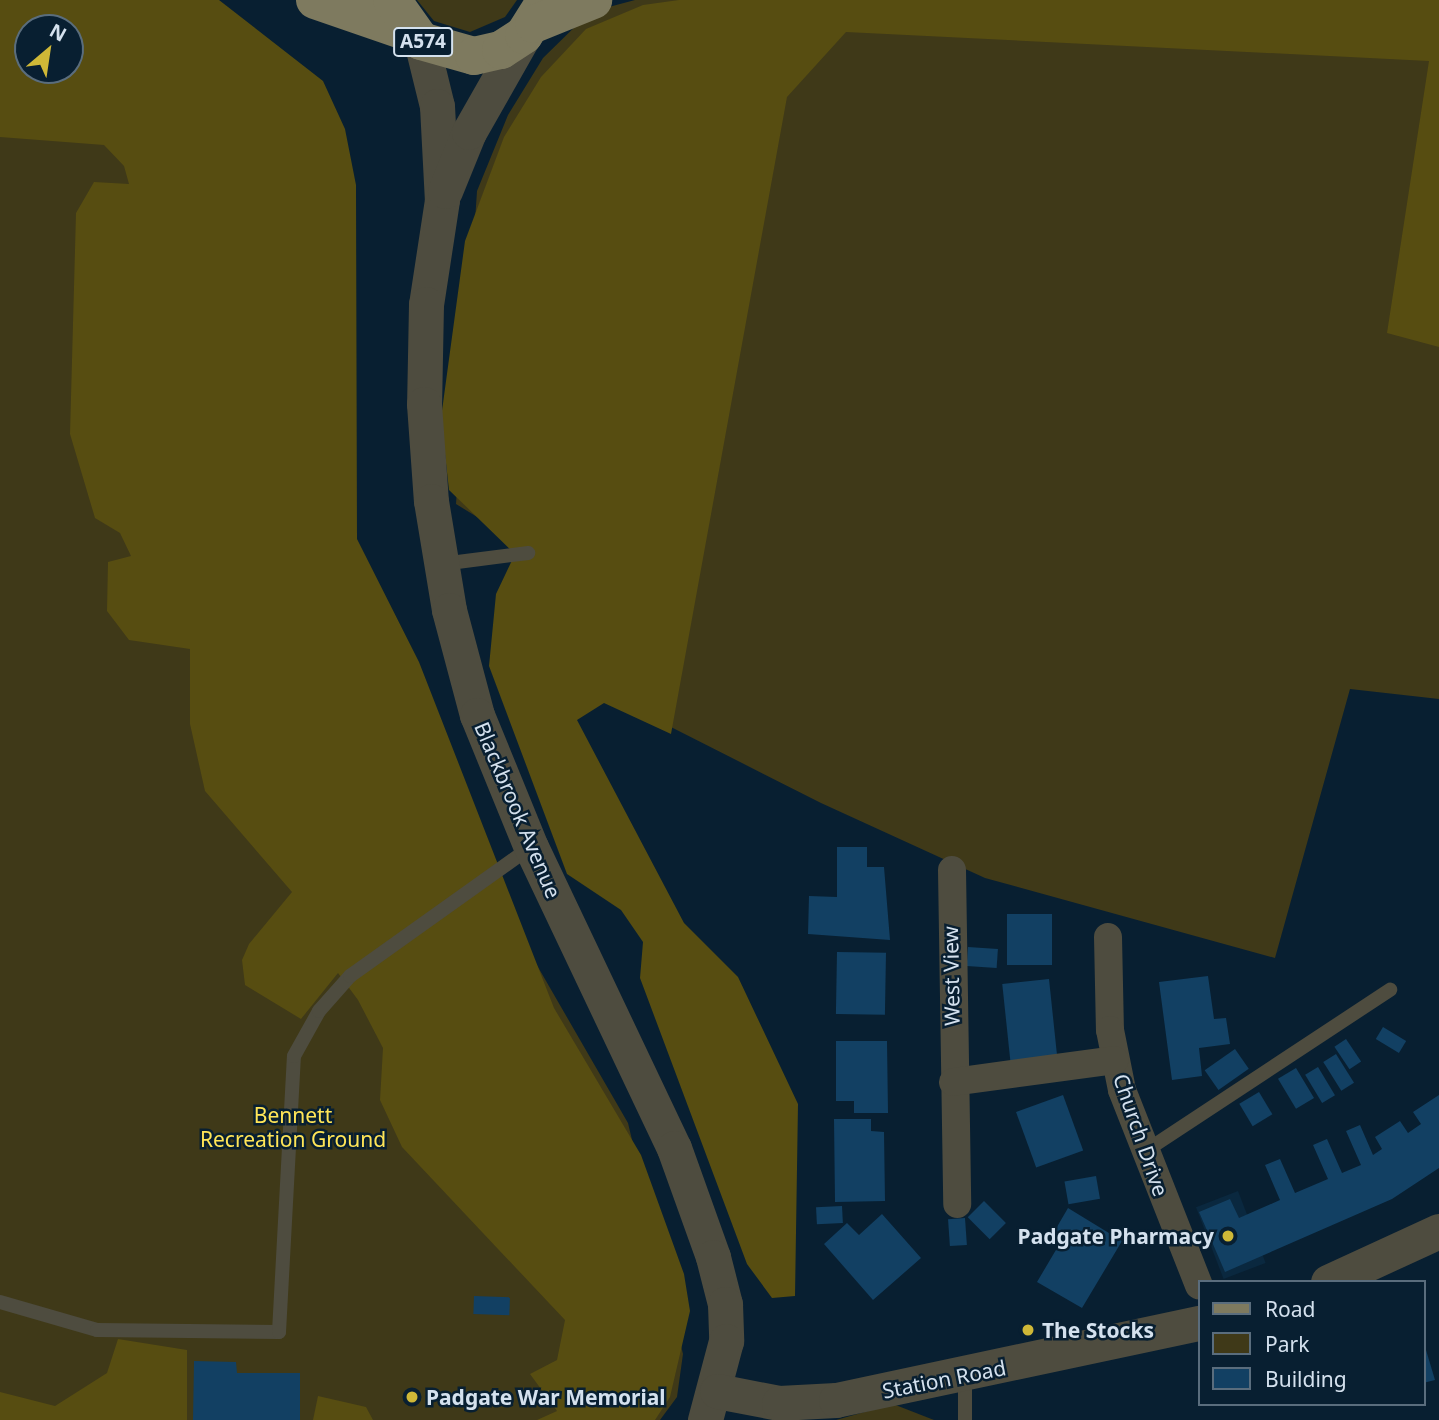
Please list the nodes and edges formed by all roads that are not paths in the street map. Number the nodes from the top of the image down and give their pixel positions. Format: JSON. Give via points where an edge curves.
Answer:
{"nodes":[{"id":1,"x":315,"y":0,"type":"edge"},
{"id":2,"x":392,"y":0,"type":"edge"},
{"id":3,"x":593,"y":0,"type":"edge"},
{"id":4,"x":535,"y":20,"type":"edge"},
{"id":5,"x":416,"y":37,"type":"junction"},
{"id":6,"x":442,"y":200,"type":"junction"},
{"id":7,"x":528,"y":553,"type":"dead end"},
{"id":8,"x":440,"y":564,"type":"junction"},
{"id":9,"x":531,"y":847,"type":"junction"},
{"id":10,"x":952,"y":870,"type":"dead end"},
{"id":11,"x":1108,"y":937,"type":"dead end"},
{"id":12,"x":1390,"y":990,"type":"dead end"},
{"id":13,"x":1115,"y":1060,"type":"junction"},
{"id":14,"x":953,"y":1082,"type":"junction"},
{"id":15,"x":1143,"y":1152,"type":"junction"},
{"id":16,"x":957,"y":1204,"type":"dead end"},
{"id":17,"x":1439,"y":1231,"type":"edge"},
{"id":18,"x":1332,"y":1280,"type":"edge"},
{"id":19,"x":1198,"y":1283,"type":"edge"},
{"id":20,"x":0,"y":1303,"type":"edge"},
{"id":21,"x":1198,"y":1323,"type":"edge"},
{"id":22,"x":965,"y":1376,"type":"junction"},
{"id":23,"x":711,"y":1406,"type":"edge"},
{"id":24,"x":965,"y":1420,"type":"edge"}],
"edges":[{"from":1,"to":5,"type":"main road","number":"A574"},
{"from":2,"to":5,"type":"main road","number":"A574"},
{"from":3,"to":4,"type":"main road","number":"A574"},
{"from":4,"to":5,"type":"main road","number":"A574","via":[[501,50],[474,56]]},
{"from":4,"to":6,"type":"street","name":"Blackbrook Avenue","via":[[469,132]]},
{"from":5,"to":6,"type":"street","name":"Blackbrook Avenue","via":[[437,106]]},
{"from":6,"to":8,"type":"street","name":"Blackbrook Avenue","via":[[426,304],[424,404]]},
{"from":7,"to":8,"type":"lane"},
{"from":8,"to":9,"type":"street","name":"Blackbrook Avenue","via":[[477,715]]},
{"from":9,"to":20,"type":"lane","via":[[350,976],[319,1011],[294,1056],[279,1332],[97,1329]]},
{"from":9,"to":23,"type":"street","name":"Blackbrook Avenue","via":[[674,1148],[713,1257],[725,1304]]},
{"from":10,"to":14,"type":"street","name":"West View"},
{"from":11,"to":13,"type":"street","name":"Church Drive"},
{"from":12,"to":15,"type":"lane"},
{"from":13,"to":14,"type":"street"},
{"from":13,"to":15,"type":"street","name":"Church Drive"},
{"from":14,"to":16,"type":"street","name":"West View"},
{"from":15,"to":19,"type":"street","name":"Church Drive"},
{"from":17,"to":18,"type":"street"},
{"from":21,"to":22,"type":"street","name":"Station Road"},
{"from":22,"to":23,"type":"street","name":"Station Road","via":[[799,1404]]},
{"from":22,"to":24,"type":"lane"}]}
